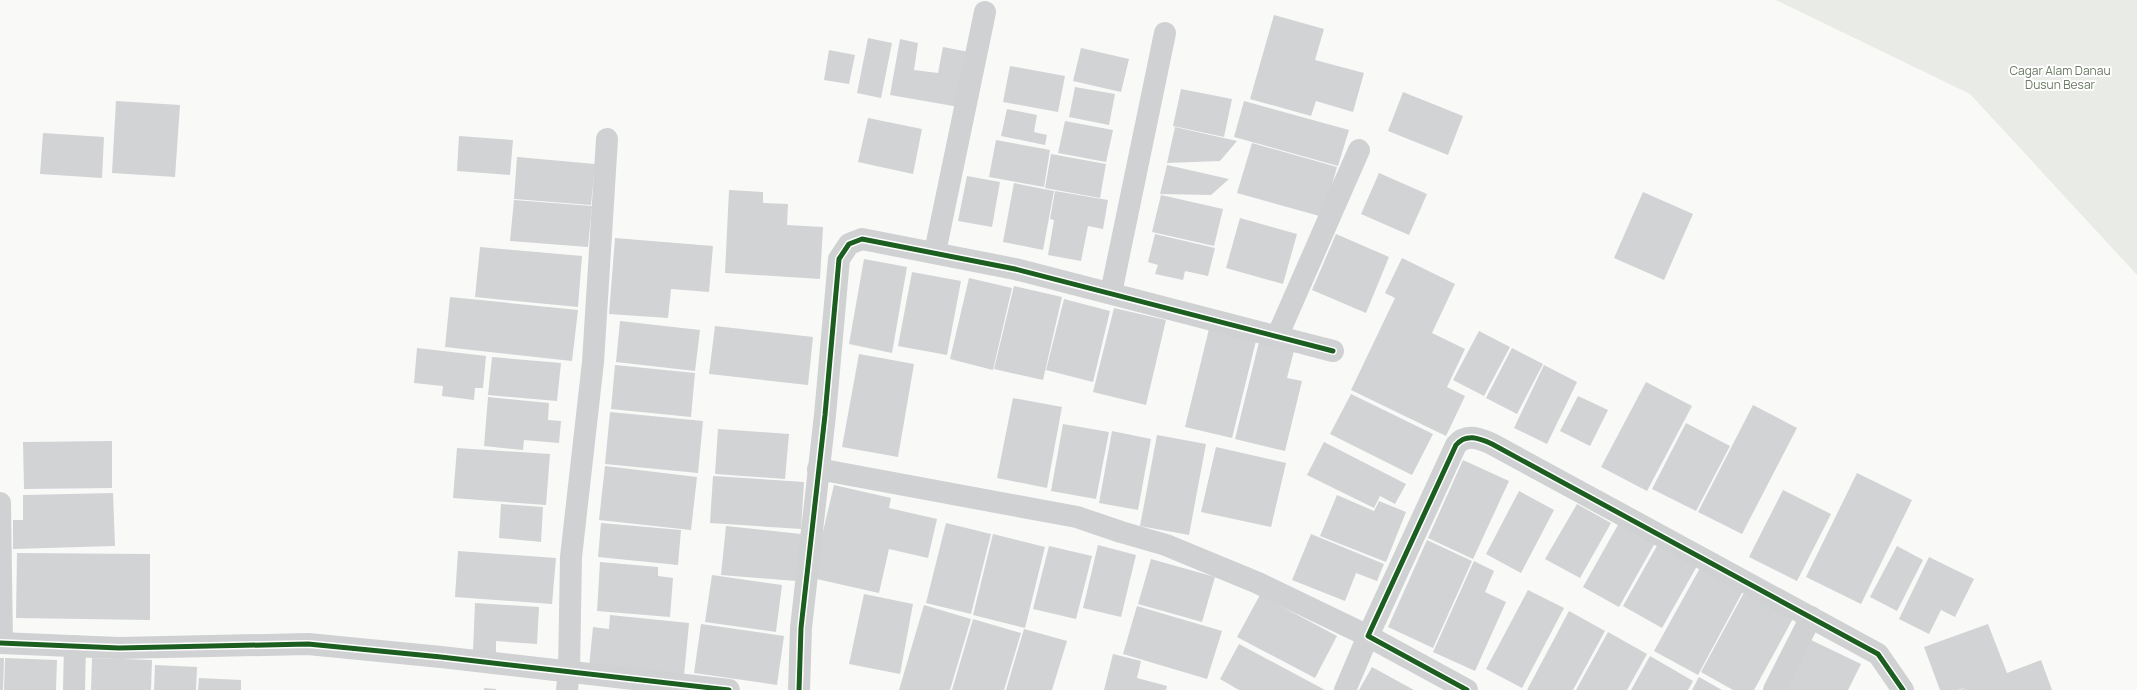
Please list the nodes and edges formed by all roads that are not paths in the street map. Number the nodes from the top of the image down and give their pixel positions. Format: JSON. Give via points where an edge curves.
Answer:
{"nodes":[{"id":1,"x":985,"y":12,"type":"dead end"},
{"id":2,"x":1165,"y":33,"type":"dead end"},
{"id":3,"x":607,"y":139,"type":"dead end"},
{"id":4,"x":1359,"y":150,"type":"dead end"},
{"id":5,"x":935,"y":252,"type":"junction"},
{"id":6,"x":1111,"y":293,"type":"junction"},
{"id":7,"x":1278,"y":337,"type":"junction"},
{"id":8,"x":1333,"y":351,"type":"dead end"},
{"id":9,"x":818,"y":469,"type":"junction"},
{"id":10,"x":0,"y":503,"type":"edge"},
{"id":11,"x":1811,"y":617,"type":"junction"},
{"id":12,"x":1368,"y":636,"type":"junction"},
{"id":13,"x":1,"y":643,"type":"edge"},
{"id":14,"x":74,"y":646,"type":"junction"},
{"id":15,"x":568,"y":681,"type":"edge"},
{"id":16,"x":74,"y":690,"type":"edge"},
{"id":17,"x":728,"y":690,"type":"edge"},
{"id":18,"x":799,"y":690,"type":"edge"},
{"id":19,"x":1345,"y":690,"type":"edge"},
{"id":20,"x":1467,"y":690,"type":"edge"},
{"id":21,"x":1774,"y":690,"type":"edge"},
{"id":22,"x":1903,"y":690,"type":"edge"}],
"edges":[{"from":1,"to":5,"type":"street"},
{"from":2,"to":6,"type":"street"},
{"from":3,"to":15,"type":"street","via":[[593,362],[572,556]]},
{"from":4,"to":7,"type":"street"},
{"from":5,"to":6,"type":"street"},
{"from":5,"to":9,"type":"street","via":[[862,239],[849,244],[839,259]]},
{"from":6,"to":7,"type":"street"},
{"from":7,"to":8,"type":"street"},
{"from":9,"to":12,"type":"street","via":[[1076,517],[1166,545],[1258,584]]},
{"from":9,"to":18,"type":"street","via":[[801,628]]},
{"from":10,"to":13,"type":"street"},
{"from":11,"to":12,"type":"street","via":[[1492,444],[1469,437],[1460,439],[1456,445]]},
{"from":11,"to":21,"type":"street"},
{"from":11,"to":22,"type":"street","via":[[1878,654]]},
{"from":12,"to":19,"type":"street"},
{"from":12,"to":20,"type":"street"},
{"from":13,"to":14,"type":"street"},
{"from":14,"to":15,"type":"street","via":[[120,648],[308,644]]},
{"from":14,"to":16,"type":"street"},
{"from":15,"to":17,"type":"street"}]}
